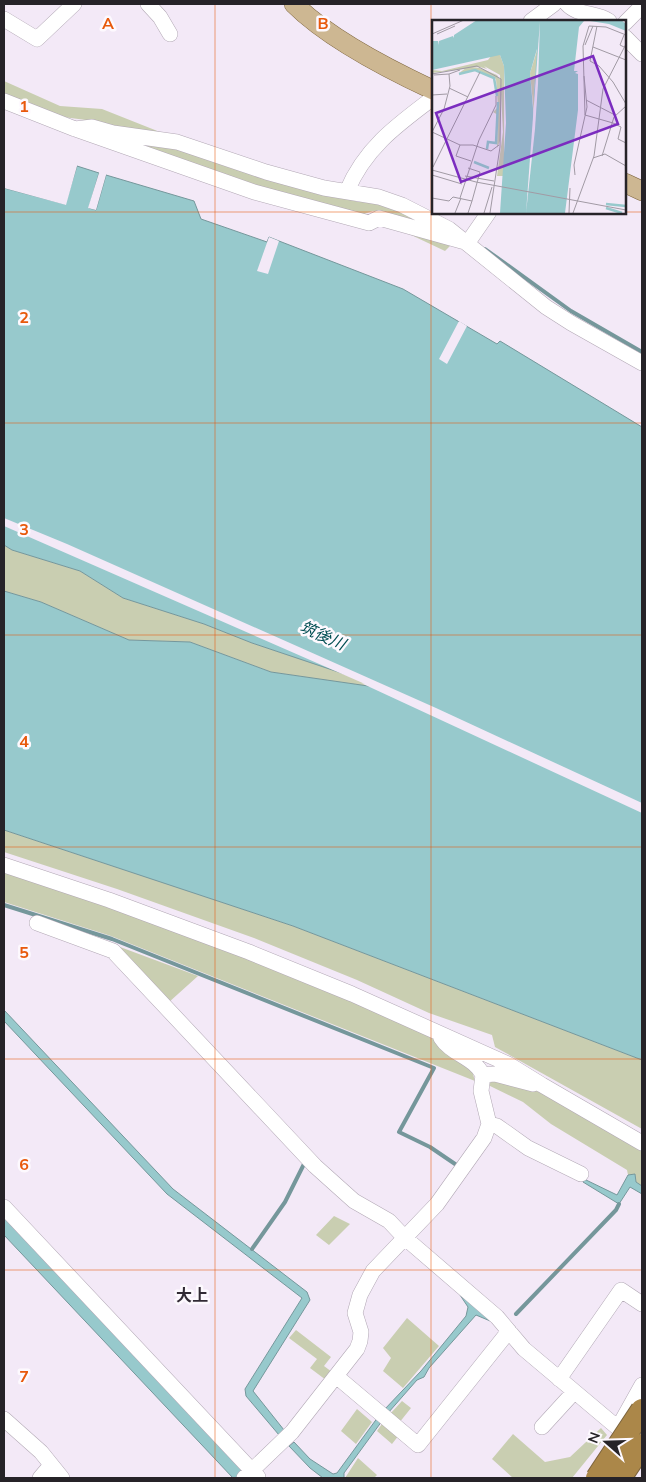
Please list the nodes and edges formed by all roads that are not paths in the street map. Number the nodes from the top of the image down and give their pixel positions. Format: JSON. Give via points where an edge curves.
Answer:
{"nodes":[{"id":1,"x":74,"y":4,"type":"edge"},
{"id":2,"x":148,"y":4,"type":"edge"},
{"id":3,"x":294,"y":4,"type":"edge"},
{"id":4,"x":554,"y":4,"type":"edge"},
{"id":5,"x":567,"y":4,"type":"edge"},
{"id":6,"x":642,"y":6,"type":"edge"},
{"id":7,"x":4,"y":20,"type":"edge"},
{"id":8,"x":532,"y":20,"type":"edge"},
{"id":9,"x":607,"y":20,"type":"edge"},
{"id":10,"x":626,"y":22,"type":"edge"},
{"id":11,"x":170,"y":34,"type":"dead end"},
{"id":12,"x":626,"y":38,"type":"edge"},
{"id":13,"x":642,"y":54,"type":"edge"},
{"id":14,"x":432,"y":89,"type":"edge"},
{"id":15,"x":432,"y":99,"type":"edge"},
{"id":16,"x":4,"y":102,"type":"edge"},
{"id":17,"x":75,"y":129,"type":"junction"},
{"id":18,"x":626,"y":183,"type":"edge"},
{"id":19,"x":347,"y":191,"type":"junction"},
{"id":20,"x":642,"y":191,"type":"edge"},
{"id":21,"x":488,"y":214,"type":"edge"},
{"id":22,"x":465,"y":242,"type":"junction"},
{"id":23,"x":642,"y":363,"type":"edge"},
{"id":24,"x":4,"y":864,"type":"edge"},
{"id":25,"x":37,"y":923,"type":"dead end"},
{"id":26,"x":438,"y":1032,"type":"junction"},
{"id":27,"x":483,"y":1075,"type":"junction"},
{"id":28,"x":542,"y":1085,"type":"junction"},
{"id":29,"x":489,"y":1124,"type":"junction"},
{"id":30,"x":642,"y":1143,"type":"edge"},
{"id":31,"x":581,"y":1174,"type":"dead end"},
{"id":32,"x":4,"y":1207,"type":"edge"},
{"id":33,"x":404,"y":1236,"type":"junction"},
{"id":34,"x":642,"y":1304,"type":"edge"},
{"id":35,"x":509,"y":1332,"type":"junction"},
{"id":36,"x":336,"y":1376,"type":"junction"},
{"id":37,"x":559,"y":1379,"type":"junction"},
{"id":38,"x":642,"y":1385,"type":"edge"},
{"id":39,"x":574,"y":1392,"type":"junction"},
{"id":40,"x":642,"y":1410,"type":"edge"},
{"id":41,"x":4,"y":1419,"type":"edge"},
{"id":42,"x":542,"y":1427,"type":"dead end"},
{"id":43,"x":618,"y":1428,"type":"junction"},
{"id":44,"x":642,"y":1446,"type":"edge"},
{"id":45,"x":45,"y":1472,"type":"edge"},
{"id":46,"x":252,"y":1476,"type":"edge"},
{"id":47,"x":62,"y":1478,"type":"edge"},
{"id":48,"x":597,"y":1478,"type":"edge"},
{"id":49,"x":620,"y":1478,"type":"edge"}],
"edges":[{"from":1,"to":7,"type":"street","via":[[36,39]]},
{"from":2,"to":11,"type":"street"},
{"from":3,"to":14,"type":"main road","via":[[308,18],[358,51]]},
{"from":4,"to":8,"type":"street"},
{"from":5,"to":9,"type":"street","via":[[572,10]]},
{"from":6,"to":10,"type":"street"},
{"from":12,"to":13,"type":"street"},
{"from":15,"to":19,"type":"street","via":[[396,125],[372,149]]},
{"from":16,"to":17,"type":"street"},
{"from":17,"to":19,"type":"street","via":[[92,127],[177,142],[266,172]]},
{"from":17,"to":22,"type":"street","via":[[254,192],[369,223],[379,218]]},
{"from":18,"to":20,"type":"main road"},
{"from":19,"to":22,"type":"street","via":[[402,205],[449,229]]},
{"from":21,"to":22,"type":"street"},
{"from":22,"to":23,"type":"street","via":[[546,307]]},
{"from":24,"to":26,"type":"street","via":[[249,952]]},
{"from":25,"to":33,"type":"street","via":[[113,950],[315,1166],[354,1202],[389,1221]]},
{"from":26,"to":27,"type":"street","via":[[446,1045],[472,1062]]},
{"from":26,"to":28,"type":"street","via":[[508,1064]]},
{"from":27,"to":28,"type":"street","via":[[495,1074],[526,1084]]},
{"from":27,"to":29,"type":"street","via":[[481,1091]]},
{"from":28,"to":30,"type":"street"},
{"from":29,"to":31,"type":"street"},
{"from":29,"to":33,"type":"street","via":[[484,1138],[437,1204]]},
{"from":32,"to":46,"type":"street"},
{"from":33,"to":35,"type":"street","via":[[498,1317]]},
{"from":33,"to":36,"type":"street","via":[[373,1271],[360,1294],[355,1313],[361,1332],[360,1341]]},
{"from":34,"to":37,"type":"street","via":[[621,1290]]},
{"from":35,"to":36,"type":"street","via":[[418,1445]]},
{"from":35,"to":37,"type":"street"},
{"from":36,"to":46,"type":"street"},
{"from":37,"to":39,"type":"street"},
{"from":38,"to":43,"type":"street"},
{"from":39,"to":42,"type":"street"},
{"from":39,"to":43,"type":"street"},
{"from":40,"to":48,"type":"highway","bridge":true},
{"from":41,"to":45,"type":"street","via":[[41,1452]]},
{"from":43,"to":44,"type":"street"},
{"from":44,"to":49,"type":"highway","bridge":true},
{"from":45,"to":47,"type":"street"}]}
